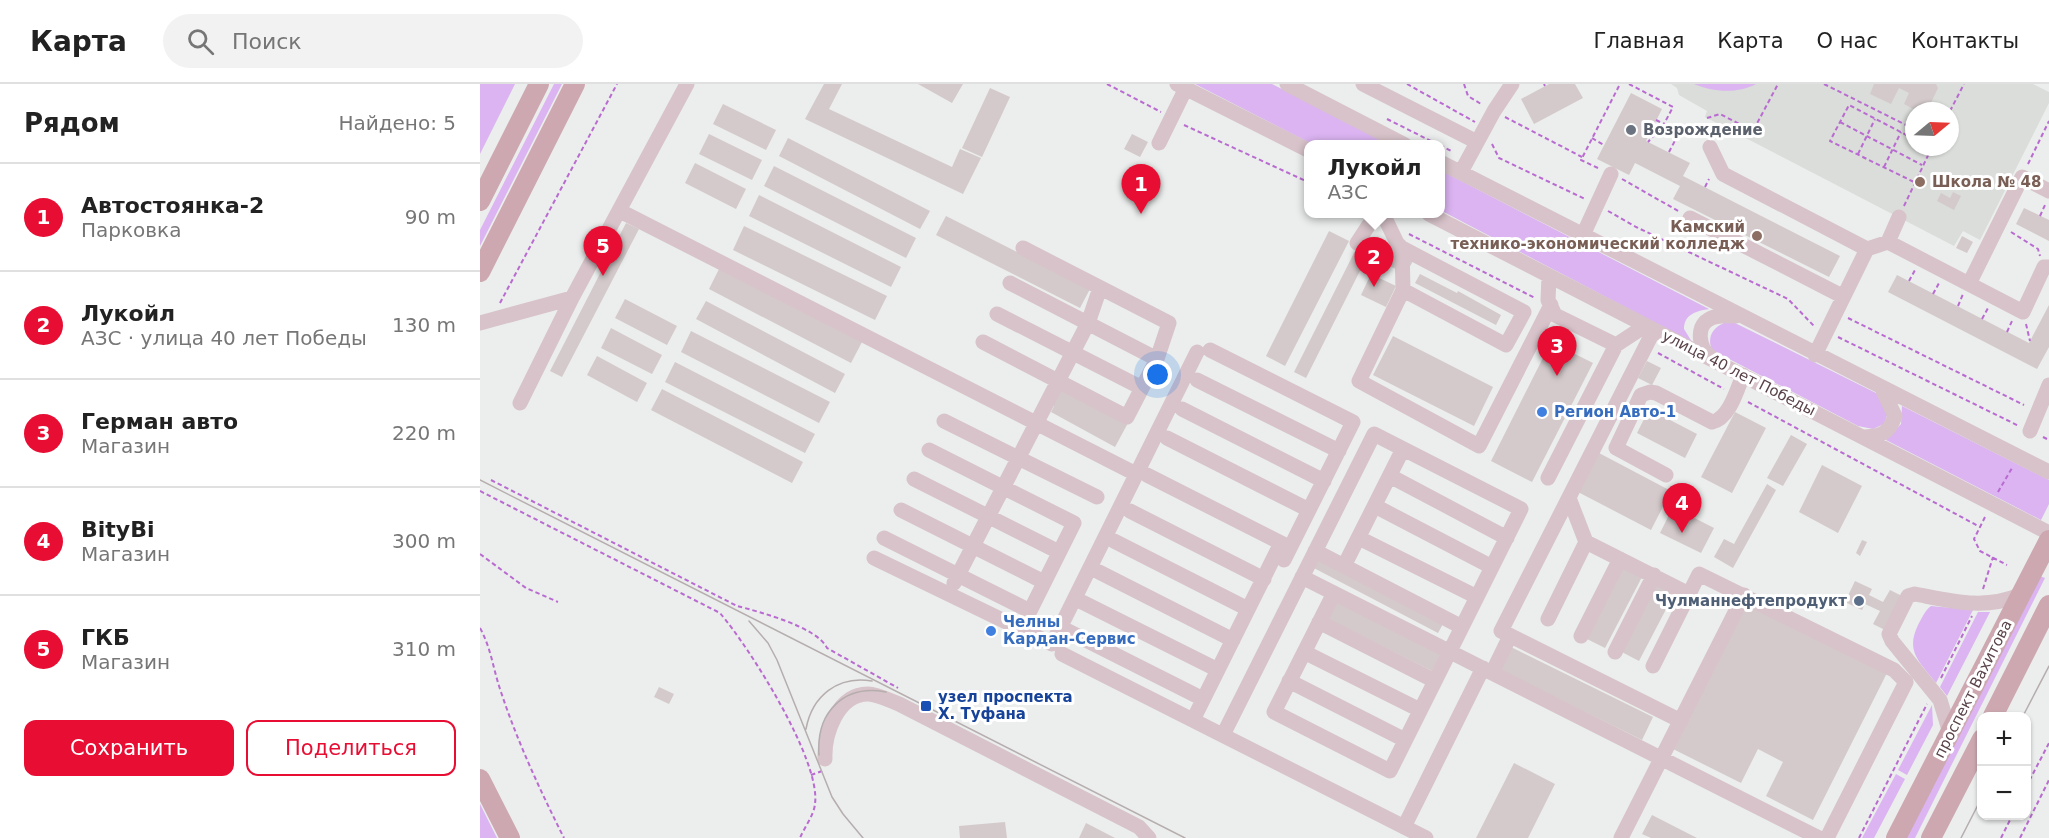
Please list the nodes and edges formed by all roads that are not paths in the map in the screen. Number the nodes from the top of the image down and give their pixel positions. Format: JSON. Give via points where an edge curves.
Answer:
{"nodes":[{"id":1,"x":540,"y":84,"type":"edge"},
{"id":2,"x":575,"y":84,"type":"edge"},
{"id":3,"x":687,"y":84,"type":"edge"},
{"id":4,"x":1287,"y":84,"type":"edge"},
{"id":5,"x":1364,"y":84,"type":"edge"},
{"id":6,"x":1512,"y":84,"type":"edge"},
{"id":7,"x":1182,"y":86,"type":"edge"},
{"id":8,"x":1397,"y":140,"type":"edge"},
{"id":9,"x":1477,"y":142,"type":"junction"},
{"id":10,"x":1159,"y":143,"type":"dead end"},
{"id":11,"x":1710,"y":147,"type":"dead end"},
{"id":12,"x":1304,"y":148,"type":"edge"},
{"id":13,"x":1445,"y":164,"type":"edge"},
{"id":14,"x":1461,"y":172,"type":"junction"},
{"id":15,"x":1611,"y":174,"type":"road end"},
{"id":16,"x":2049,"y":194,"type":"edge"},
{"id":17,"x":480,"y":201,"type":"edge"},
{"id":18,"x":620,"y":211,"type":"junction"},
{"id":19,"x":1899,"y":217,"type":"road end"},
{"id":20,"x":1373,"y":218,"type":"edge"},
{"id":21,"x":1385,"y":218,"type":"edge"},
{"id":22,"x":1439,"y":218,"type":"edge"},
{"id":23,"x":1690,"y":218,"type":"road end"},
{"id":24,"x":1583,"y":235,"type":"junction"},
{"id":25,"x":1405,"y":241,"type":"junction"},
{"id":26,"x":1888,"y":242,"type":"junction"},
{"id":27,"x":1357,"y":243,"type":"dead end"},
{"id":28,"x":1023,"y":248,"type":"dead end"},
{"id":29,"x":1867,"y":249,"type":"junction"},
{"id":30,"x":2047,"y":267,"type":"edge"},
{"id":31,"x":480,"y":272,"type":"edge"},
{"id":32,"x":1549,"y":276,"type":"junction"},
{"id":33,"x":1011,"y":283,"type":"dead end"},
{"id":34,"x":1969,"y":284,"type":"junction"},
{"id":35,"x":1100,"y":288,"type":"junction"},
{"id":36,"x":1403,"y":290,"type":"junction"},
{"id":37,"x":1842,"y":296,"type":"junction"},
{"id":38,"x":573,"y":298,"type":"junction"},
{"id":39,"x":1551,"y":306,"type":"junction"},
{"id":40,"x":997,"y":314,"type":"dead end"},
{"id":41,"x":1740,"y":316,"type":"junction"},
{"id":42,"x":485,"y":321,"type":"edge"},
{"id":43,"x":1088,"y":323,"type":"junction"},
{"id":44,"x":1649,"y":328,"type":"junction"},
{"id":45,"x":983,"y":342,"type":"dead end"},
{"id":46,"x":1616,"y":345,"type":"junction"},
{"id":47,"x":1072,"y":352,"type":"junction"},
{"id":48,"x":1815,"y":354,"type":"junction"},
{"id":49,"x":1157,"y":359,"type":"junction"},
{"id":50,"x":1720,"y":364,"type":"junction"},
{"id":51,"x":1743,"y":375,"type":"junction"},
{"id":52,"x":1197,"y":380,"type":"dead end"},
{"id":53,"x":1058,"y":381,"type":"junction"},
{"id":54,"x":2049,"y":385,"type":"edge"},
{"id":55,"x":1142,"y":388,"type":"junction"},
{"id":56,"x":1882,"y":390,"type":"junction"},
{"id":57,"x":519,"y":403,"type":"dead end"},
{"id":58,"x":1182,"y":409,"type":"dead end"},
{"id":59,"x":944,"y":421,"type":"dead end"},
{"id":60,"x":1035,"y":423,"type":"junction"},
{"id":61,"x":2030,"y":431,"type":"road end"},
{"id":62,"x":1865,"y":437,"type":"junction"},
{"id":63,"x":1167,"y":438,"type":"dead end"},
{"id":64,"x":1403,"y":449,"type":"junction"},
{"id":65,"x":928,"y":450,"type":"dead end"},
{"id":66,"x":1339,"y":451,"type":"junction"},
{"id":67,"x":1018,"y":458,"type":"junction"},
{"id":68,"x":2049,"y":472,"type":"edge"},
{"id":69,"x":1142,"y":475,"type":"junction"},
{"id":70,"x":1666,"y":475,"type":"dead end"},
{"id":71,"x":1390,"y":476,"type":"junction"},
{"id":72,"x":1548,"y":478,"type":"dead end"},
{"id":73,"x":914,"y":479,"type":"dead end"},
{"id":74,"x":1324,"y":481,"type":"junction"},
{"id":75,"x":1003,"y":487,"type":"junction"},
{"id":76,"x":1097,"y":497,"type":"dead end"},
{"id":77,"x":1569,"y":498,"type":"junction"},
{"id":78,"x":1375,"y":506,"type":"junction"},
{"id":79,"x":901,"y":510,"type":"dead end"},
{"id":80,"x":1309,"y":510,"type":"junction"},
{"id":81,"x":1130,"y":511,"type":"dead end"},
{"id":82,"x":988,"y":517,"type":"junction"},
{"id":83,"x":2049,"y":532,"type":"edge"},
{"id":84,"x":884,"y":538,"type":"dead end"},
{"id":85,"x":1359,"y":538,"type":"junction"},
{"id":86,"x":1507,"y":538,"type":"junction"},
{"id":87,"x":2049,"y":540,"type":"edge"},
{"id":88,"x":1114,"y":542,"type":"dead end"},
{"id":89,"x":1586,"y":542,"type":"junction"},
{"id":90,"x":973,"y":546,"type":"junction"},
{"id":91,"x":1315,"y":551,"type":"junction"},
{"id":92,"x":1059,"y":552,"type":"junction"},
{"id":93,"x":1283,"y":552,"type":"junction"},
{"id":94,"x":874,"y":558,"type":"dead end"},
{"id":95,"x":1620,"y":559,"type":"junction"},
{"id":96,"x":1344,"y":566,"type":"junction"},
{"id":97,"x":1492,"y":567,"type":"junction"},
{"id":98,"x":1099,"y":572,"type":"dead end"},
{"id":99,"x":1304,"y":574,"type":"junction"},
{"id":100,"x":958,"y":575,"type":"junction"},
{"id":101,"x":1654,"y":575,"type":"junction"},
{"id":102,"x":1264,"y":579,"type":"junction"},
{"id":103,"x":1044,"y":582,"type":"junction"},
{"id":104,"x":1334,"y":593,"type":"junction"},
{"id":105,"x":1689,"y":594,"type":"junction"},
{"id":106,"x":949,"y":595,"type":"junction"},
{"id":107,"x":1744,"y":596,"type":"junction"},
{"id":108,"x":2020,"y":596,"type":"junction"},
{"id":109,"x":1477,"y":597,"type":"junction"},
{"id":110,"x":1082,"y":602,"type":"dead end"},
{"id":111,"x":2049,"y":605,"type":"edge"},
{"id":112,"x":1248,"y":609,"type":"junction"},
{"id":113,"x":1548,"y":619,"type":"dead end"},
{"id":114,"x":1319,"y":622,"type":"junction"},
{"id":115,"x":1462,"y":627,"type":"junction"},
{"id":116,"x":1068,"y":631,"type":"dead end"},
{"id":117,"x":1510,"y":636,"type":"junction"},
{"id":118,"x":1581,"y":636,"type":"dead end"},
{"id":119,"x":1233,"y":640,"type":"junction"},
{"id":120,"x":1450,"y":651,"type":"junction"},
{"id":121,"x":1304,"y":652,"type":"junction"},
{"id":122,"x":1615,"y":652,"type":"dead end"},
{"id":123,"x":1062,"y":654,"type":"dead end"},
{"id":124,"x":1653,"y":666,"type":"dead end"},
{"id":125,"x":1218,"y":670,"type":"junction"},
{"id":126,"x":1487,"y":671,"type":"junction"},
{"id":127,"x":1289,"y":681,"type":"junction"},
{"id":128,"x":1435,"y":681,"type":"junction"},
{"id":129,"x":1203,"y":699,"type":"junction"},
{"id":130,"x":1420,"y":710,"type":"junction"},
{"id":131,"x":1996,"y":712,"type":"edge"},
{"id":132,"x":1193,"y":720,"type":"junction"},
{"id":133,"x":1681,"y":721,"type":"junction"},
{"id":134,"x":1950,"y":733,"type":"junction"},
{"id":135,"x":1223,"y":735,"type":"junction"},
{"id":136,"x":1405,"y":740,"type":"junction"},
{"id":137,"x":1977,"y":749,"type":"edge"},
{"id":138,"x":825,"y":759,"type":"dead end"},
{"id":139,"x":1662,"y":759,"type":"junction"},
{"id":140,"x":480,"y":779,"type":"edge"},
{"id":141,"x":1416,"y":834,"type":"edge"},
{"id":142,"x":510,"y":838,"type":"edge"},
{"id":143,"x":1149,"y":838,"type":"edge"},
{"id":144,"x":1621,"y":838,"type":"edge"},
{"id":145,"x":1819,"y":838,"type":"edge"},
{"id":146,"x":1827,"y":838,"type":"edge"},
{"id":147,"x":1896,"y":838,"type":"edge"},
{"id":148,"x":1931,"y":838,"type":"edge"}],
"edges":[{"from":1,"to":17,"type":"main road"},
{"from":2,"to":31,"type":"main road"},
{"from":3,"to":18,"type":"street"},
{"from":4,"to":8,"type":"street"},
{"from":5,"to":9,"type":"street"},
{"from":6,"to":9,"type":"street"},
{"from":7,"to":10,"type":"street"},
{"from":7,"to":12,"type":"street"},
{"from":9,"to":14,"type":"street"},
{"from":11,"to":29,"type":"street","via":[[1723,174]]},
{"from":13,"to":14,"type":"street"},
{"from":14,"to":24,"type":"street"},
{"from":15,"to":24,"type":"street"},
{"from":16,"to":34,"type":"street","via":[[2022,177]]},
{"from":18,"to":38,"type":"street"},
{"from":18,"to":60,"type":"street"},
{"from":19,"to":26,"type":"street"},
{"from":20,"to":27,"type":"street"},
{"from":21,"to":25,"type":"street","via":[[1397,243]]},
{"from":22,"to":32,"type":"street","name":"улица 40 лет Победы"},
{"from":23,"to":37,"type":"street"},
{"from":24,"to":41,"type":"street"},
{"from":25,"to":36,"type":"street"},
{"from":25,"to":36,"type":"street","via":[[1524,312],[1506,345]]},
{"from":26,"to":29,"type":"street"},
{"from":26,"to":34,"type":"street"},
{"from":28,"to":35,"type":"street"},
{"from":29,"to":37,"type":"street"},
{"from":30,"to":34,"type":"street","via":[[2023,312]]},
{"from":32,"to":39,"type":"street"},
{"from":32,"to":44,"type":"street","name":"улица 40 лет Победы"},
{"from":33,"to":43,"type":"street"},
{"from":35,"to":43,"type":"street"},
{"from":35,"to":49,"type":"street","via":[[1168,323]]},
{"from":36,"to":39,"type":"street","via":[[1359,381],[1479,446]]},
{"from":37,"to":48,"type":"street"},
{"from":38,"to":42,"type":"street"},
{"from":38,"to":57,"type":"street"},
{"from":39,"to":46,"type":"street","via":[[1555,315]]},
{"from":40,"to":47,"type":"street"},
{"from":41,"to":48,"type":"street"},
{"from":41,"to":50,"type":"street","via":[[1716,316],[1701,328],[1704,352]]},
{"from":43,"to":47,"type":"street"},
{"from":43,"to":49,"type":"street"},
{"from":44,"to":46,"type":"street"},
{"from":44,"to":50,"type":"street","name":"улица 40 лет Победы"},
{"from":44,"to":77,"type":"street","via":[[1646,346]]},
{"from":45,"to":53,"type":"street"},
{"from":46,"to":72,"type":"street"},
{"from":47,"to":53,"type":"street"},
{"from":47,"to":55,"type":"street"},
{"from":48,"to":56,"type":"street"},
{"from":49,"to":55,"type":"street"},
{"from":50,"to":51,"type":"street","name":"улица 40 лет Победы"},
{"from":51,"to":62,"type":"street","name":"улица 40 лет Победы"},
{"from":51,"to":70,"type":"street","via":[[1724,416],[1712,422],[1656,393],[1641,395],[1617,448]]},
{"from":52,"to":66,"type":"street"},
{"from":53,"to":55,"type":"street","via":[[1127,417]]},
{"from":53,"to":60,"type":"street"},
{"from":54,"to":61,"type":"street"},
{"from":56,"to":62,"type":"street","via":[[1892,405],[1892,426],[1879,436]]},
{"from":56,"to":68,"type":"street"},
{"from":58,"to":74,"type":"street"},
{"from":59,"to":67,"type":"street"},
{"from":60,"to":67,"type":"street"},
{"from":60,"to":69,"type":"street"},
{"from":62,"to":83,"type":"street","name":"улица 40 лет Победы"},
{"from":63,"to":80,"type":"street"},
{"from":64,"to":71,"type":"street"},
{"from":64,"to":86,"type":"street","via":[[1521,509]]},
{"from":64,"to":91,"type":"street","via":[[1374,434]]},
{"from":65,"to":75,"type":"street"},
{"from":66,"to":69,"type":"street","via":[[1353,422],[1204,351]]},
{"from":66,"to":74,"type":"street"},
{"from":67,"to":75,"type":"street"},
{"from":67,"to":76,"type":"street"},
{"from":69,"to":93,"type":"street"},
{"from":69,"to":106,"type":"street","via":[[1052,644]]},
{"from":71,"to":78,"type":"street"},
{"from":71,"to":86,"type":"street"},
{"from":73,"to":82,"type":"street"},
{"from":74,"to":80,"type":"street"},
{"from":75,"to":82,"type":"street"},
{"from":75,"to":92,"type":"street","via":[[1074,523]]},
{"from":77,"to":89,"type":"street"},
{"from":77,"to":117,"type":"street","via":[[1501,632]]},
{"from":78,"to":85,"type":"street"},
{"from":78,"to":97,"type":"street"},
{"from":79,"to":90,"type":"street"},
{"from":80,"to":93,"type":"street"},
{"from":81,"to":102,"type":"street"},
{"from":82,"to":90,"type":"street"},
{"from":82,"to":92,"type":"street"},
{"from":84,"to":100,"type":"street"},
{"from":85,"to":96,"type":"street"},
{"from":85,"to":109,"type":"street"},
{"from":86,"to":97,"type":"street"},
{"from":87,"to":108,"type":"main road","name":"проспект Вахитова"},
{"from":88,"to":112,"type":"street"},
{"from":89,"to":95,"type":"street"},
{"from":89,"to":113,"type":"street"},
{"from":90,"to":100,"type":"street"},
{"from":90,"to":103,"type":"street"},
{"from":91,"to":96,"type":"street"},
{"from":91,"to":99,"type":"street"},
{"from":92,"to":103,"type":"street"},
{"from":93,"to":99,"type":"street"},
{"from":93,"to":102,"type":"street"},
{"from":94,"to":106,"type":"street"},
{"from":95,"to":101,"type":"street"},
{"from":95,"to":118,"type":"street"},
{"from":96,"to":115,"type":"street"},
{"from":97,"to":109,"type":"street"},
{"from":98,"to":119,"type":"street"},
{"from":99,"to":104,"type":"street"},
{"from":99,"to":135,"type":"street"},
{"from":100,"to":103,"type":"street","via":[[1030,611]]},
{"from":100,"to":106,"type":"street"},
{"from":101,"to":105,"type":"street"},
{"from":101,"to":122,"type":"street"},
{"from":102,"to":112,"type":"street"},
{"from":104,"to":114,"type":"street"},
{"from":104,"to":120,"type":"street"},
{"from":105,"to":107,"type":"street","via":[[1699,574]]},
{"from":105,"to":124,"type":"street"},
{"from":107,"to":133,"type":"street"},
{"from":107,"to":146,"type":"street","via":[[1894,670],[1906,682]]},
{"from":108,"to":134,"type":"main road","name":"проспект Вахитова"},
{"from":108,"to":134,"type":"street","via":[[2005,602],[1978,604],[1908,596],[1889,634],[1944,708]]},
{"from":109,"to":115,"type":"street"},
{"from":110,"to":125,"type":"street"},
{"from":111,"to":131,"type":"main road","name":"проспект Вахитова"},
{"from":112,"to":119,"type":"street"},
{"from":114,"to":121,"type":"street"},
{"from":114,"to":128,"type":"street"},
{"from":115,"to":120,"type":"street"},
{"from":116,"to":129,"type":"street"},
{"from":117,"to":126,"type":"street"},
{"from":117,"to":133,"type":"street"},
{"from":119,"to":125,"type":"street"},
{"from":120,"to":126,"type":"street"},
{"from":120,"to":128,"type":"street"},
{"from":121,"to":127,"type":"street"},
{"from":121,"to":130,"type":"street"},
{"from":123,"to":132,"type":"street"},
{"from":125,"to":129,"type":"street"},
{"from":126,"to":139,"type":"street"},
{"from":126,"to":141,"type":"street"},
{"from":127,"to":136,"type":"street"},
{"from":127,"to":136,"type":"street","via":[[1274,711],[1390,771]]},
{"from":128,"to":130,"type":"street"},
{"from":129,"to":132,"type":"street"},
{"from":130,"to":136,"type":"street"},
{"from":132,"to":135,"type":"street"},
{"from":133,"to":139,"type":"street"},
{"from":134,"to":147,"type":"main road","name":"проспект Вахитова"},
{"from":135,"to":141,"type":"street"},
{"from":137,"to":148,"type":"main road","name":"проспект Вахитова"},
{"from":138,"to":143,"type":"street","via":[[828,730],[836,715],[853,698],[868,694],[899,704],[1118,816],[1139,827]]},
{"from":139,"to":144,"type":"street"},
{"from":139,"to":145,"type":"street"},
{"from":140,"to":142,"type":"main road"}]}
